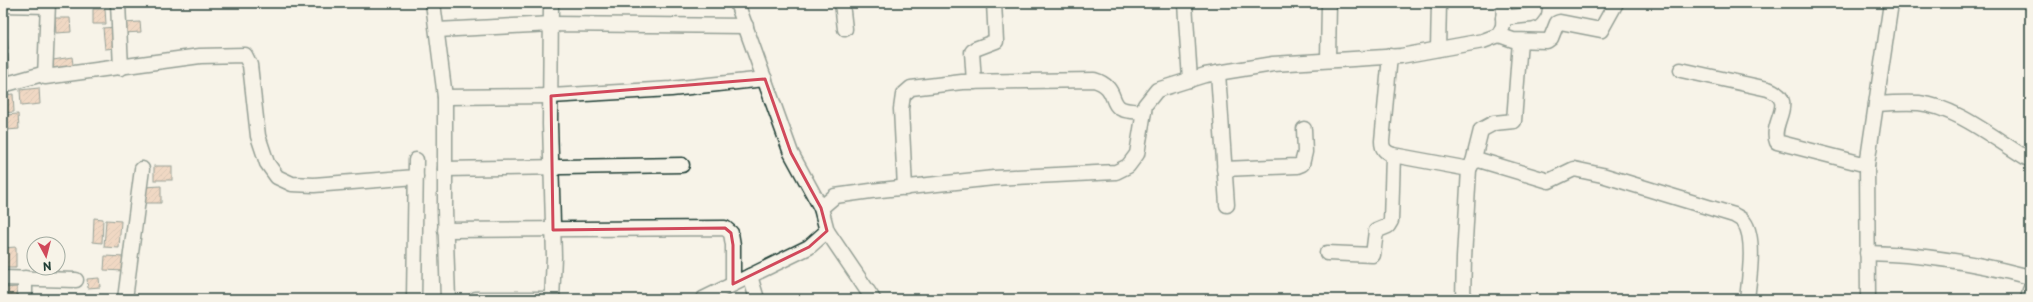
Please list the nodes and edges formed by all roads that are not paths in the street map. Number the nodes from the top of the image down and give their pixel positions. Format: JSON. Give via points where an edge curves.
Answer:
{"nodes":[{"id":1,"x":118,"y":3,"type":"edge"},
{"id":2,"x":433,"y":3,"type":"edge"},
{"id":3,"x":551,"y":3,"type":"edge"},
{"id":4,"x":737,"y":3,"type":"edge"},
{"id":5,"x":842,"y":3,"type":"edge"},
{"id":6,"x":994,"y":3,"type":"edge"},
{"id":7,"x":1185,"y":3,"type":"edge"},
{"id":8,"x":1329,"y":3,"type":"edge"},
{"id":9,"x":1439,"y":3,"type":"edge"},
{"id":10,"x":1504,"y":3,"type":"edge"},
{"id":11,"x":1535,"y":3,"type":"edge"},
{"id":12,"x":1616,"y":3,"type":"edge"},
{"id":13,"x":1891,"y":3,"type":"edge"},
{"id":14,"x":3,"y":5,"type":"edge"},
{"id":15,"x":47,"y":5,"type":"edge"},
{"id":16,"x":1503,"y":18,"type":"junction"},
{"id":17,"x":552,"y":24,"type":"junction"},
{"id":18,"x":746,"y":26,"type":"junction"},
{"id":19,"x":845,"y":29,"type":"dead end"},
{"id":20,"x":436,"y":30,"type":"junction"},
{"id":21,"x":1500,"y":35,"type":"junction"},
{"id":22,"x":1520,"y":41,"type":"junction"},
{"id":23,"x":1438,"y":49,"type":"junction"},
{"id":24,"x":1390,"y":56,"type":"junction"},
{"id":25,"x":1328,"y":59,"type":"junction"},
{"id":26,"x":121,"y":68,"type":"junction"},
{"id":27,"x":1681,"y":70,"type":"dead end"},
{"id":28,"x":46,"y":73,"type":"junction"},
{"id":29,"x":1218,"y":73,"type":"junction"},
{"id":30,"x":764,"y":79,"type":"junction"},
{"id":31,"x":1190,"y":80,"type":"junction"},
{"id":32,"x":974,"y":82,"type":"junction"},
{"id":33,"x":3,"y":85,"type":"edge"},
{"id":34,"x":551,"y":96,"type":"junction"},
{"id":35,"x":445,"y":97,"type":"junction"},
{"id":36,"x":1876,"y":104,"type":"junction"},
{"id":37,"x":1144,"y":112,"type":"junction"},
{"id":38,"x":1304,"y":129,"type":"dead end"},
{"id":39,"x":1393,"y":155,"type":"junction"},
{"id":40,"x":416,"y":160,"type":"dead end"},
{"id":41,"x":2030,"y":160,"type":"edge"},
{"id":42,"x":1867,"y":164,"type":"junction"},
{"id":43,"x":682,"y":165,"type":"dead end"},
{"id":44,"x":1471,"y":166,"type":"junction"},
{"id":45,"x":551,"y":167,"type":"junction"},
{"id":46,"x":142,"y":168,"type":"dead end"},
{"id":47,"x":445,"y":169,"type":"junction"},
{"id":48,"x":1224,"y":169,"type":"junction"},
{"id":49,"x":416,"y":177,"type":"junction"},
{"id":50,"x":905,"y":188,"type":"junction"},
{"id":51,"x":1227,"y":205,"type":"dead end"},
{"id":52,"x":821,"y":208,"type":"junction"},
{"id":53,"x":445,"y":230,"type":"junction"},
{"id":54,"x":553,"y":230,"type":"junction"},
{"id":55,"x":828,"y":231,"type":"junction"},
{"id":56,"x":1327,"y":253,"type":"dead end"},
{"id":57,"x":1867,"y":253,"type":"junction"},
{"id":58,"x":750,"y":276,"type":"junction"},
{"id":59,"x":2030,"y":277,"type":"edge"},
{"id":60,"x":3,"y":278,"type":"edge"},
{"id":61,"x":25,"y":278,"type":"junction"},
{"id":62,"x":76,"y":280,"type":"dead end"},
{"id":63,"x":733,"y":284,"type":"junction"},
{"id":64,"x":2030,"y":290,"type":"edge"},
{"id":65,"x":25,"y":299,"type":"edge"},
{"id":66,"x":125,"y":299,"type":"edge"},
{"id":67,"x":414,"y":299,"type":"edge"},
{"id":68,"x":448,"y":299,"type":"edge"},
{"id":69,"x":476,"y":299,"type":"edge"},
{"id":70,"x":552,"y":299,"type":"edge"},
{"id":71,"x":703,"y":299,"type":"edge"},
{"id":72,"x":757,"y":299,"type":"edge"},
{"id":73,"x":873,"y":299,"type":"edge"},
{"id":74,"x":1463,"y":299,"type":"edge"},
{"id":75,"x":1747,"y":299,"type":"edge"},
{"id":76,"x":1868,"y":299,"type":"edge"},
{"id":77,"x":2028,"y":299,"type":"edge"}],
"edges":[{"from":1,"to":26,"type":"street"},
{"from":2,"to":20,"type":"street"},
{"from":3,"to":17,"type":"street"},
{"from":4,"to":18,"type":"street"},
{"from":5,"to":19,"type":"street"},
{"from":6,"to":32,"type":"street","via":[[996,41],[972,52]]},
{"from":7,"to":31,"type":"street"},
{"from":8,"to":25,"type":"street"},
{"from":9,"to":23,"type":"street"},
{"from":10,"to":16,"type":"street"},
{"from":11,"to":16,"type":"street","via":[[1531,15]]},
{"from":12,"to":22,"type":"street","via":[[1601,30],[1560,22],[1557,23],[1549,40]]},
{"from":13,"to":36,"type":"street"},
{"from":14,"to":15,"type":"street"},
{"from":15,"to":28,"type":"street"},
{"from":16,"to":21,"type":"street"},
{"from":17,"to":18,"type":"street"},
{"from":17,"to":20,"type":"street"},
{"from":17,"to":34,"type":"street"},
{"from":18,"to":30,"type":"street"},
{"from":20,"to":35,"type":"street"},
{"from":21,"to":22,"type":"street","via":[[1508,40]]},
{"from":21,"to":23,"type":"street","via":[[1483,41]]},
{"from":22,"to":44,"type":"street","via":[[1514,121],[1494,123],[1481,130]]},
{"from":23,"to":24,"type":"street"},
{"from":24,"to":25,"type":"street"},
{"from":24,"to":39,"type":"street","via":[[1382,148]]},
{"from":25,"to":29,"type":"street"},
{"from":26,"to":28,"type":"street","via":[[46,78]]},
{"from":26,"to":49,"type":"street","via":[[200,56],[245,55],[250,66],[258,136],[267,163],[276,177],[292,184],[314,185]]},
{"from":27,"to":42,"type":"street","via":[[1777,92],[1782,104],[1775,134],[1777,142]]},
{"from":28,"to":33,"type":"street"},
{"from":29,"to":31,"type":"street"},
{"from":29,"to":48,"type":"street"},
{"from":30,"to":34,"type":"street","via":[[671,89]]},
{"from":30,"to":52,"type":"street","via":[[791,153]]},
{"from":31,"to":37,"type":"street","via":[[1157,90]]},
{"from":32,"to":37,"type":"street","via":[[1094,80],[1107,86],[1117,105],[1122,109]]},
{"from":32,"to":50,"type":"street","via":[[911,88],[904,95],[901,109]]},
{"from":34,"to":35,"type":"street"},
{"from":34,"to":45,"type":"street"},
{"from":35,"to":47,"type":"street"},
{"from":36,"to":41,"type":"street","via":[[1919,103],[1944,109]]},
{"from":36,"to":42,"type":"street"},
{"from":37,"to":50,"type":"street","via":[[1137,154],[1128,166],[1116,172],[994,178]]},
{"from":38,"to":48,"type":"street","via":[[1305,152],[1302,164]]},
{"from":39,"to":44,"type":"street"},
{"from":39,"to":56,"type":"street","via":[[1391,221],[1388,226],[1376,231],[1373,255]]},
{"from":40,"to":49,"type":"street"},
{"from":42,"to":57,"type":"street"},
{"from":43,"to":45,"type":"street"},
{"from":44,"to":74,"type":"street"},
{"from":44,"to":75,"type":"street","via":[[1479,160],[1485,161],[1549,181],[1574,169],[1734,215],[1744,221],[1749,232]]},
{"from":45,"to":47,"type":"street"},
{"from":45,"to":54,"type":"street"},
{"from":46,"to":66,"type":"street"},
{"from":47,"to":53,"type":"street"},
{"from":48,"to":51,"type":"street"},
{"from":49,"to":67,"type":"street"},
{"from":50,"to":52,"type":"street","via":[[835,196]]},
{"from":52,"to":55,"type":"street"},
{"from":53,"to":54,"type":"street"},
{"from":53,"to":68,"type":"street"},
{"from":54,"to":63,"type":"street","via":[[725,228],[731,233],[733,245]]},
{"from":54,"to":70,"type":"street"},
{"from":55,"to":58,"type":"street","via":[[808,246]]},
{"from":55,"to":73,"type":"street"},
{"from":57,"to":59,"type":"street","via":[[1932,257]]},
{"from":57,"to":76,"type":"street"},
{"from":58,"to":63,"type":"street"},
{"from":58,"to":72,"type":"street"},
{"from":60,"to":61,"type":"street"},
{"from":61,"to":62,"type":"street"},
{"from":61,"to":65,"type":"street"},
{"from":63,"to":71,"type":"street"},
{"from":64,"to":77,"type":"street"},
{"from":69,"to":70,"type":"street"}]}
